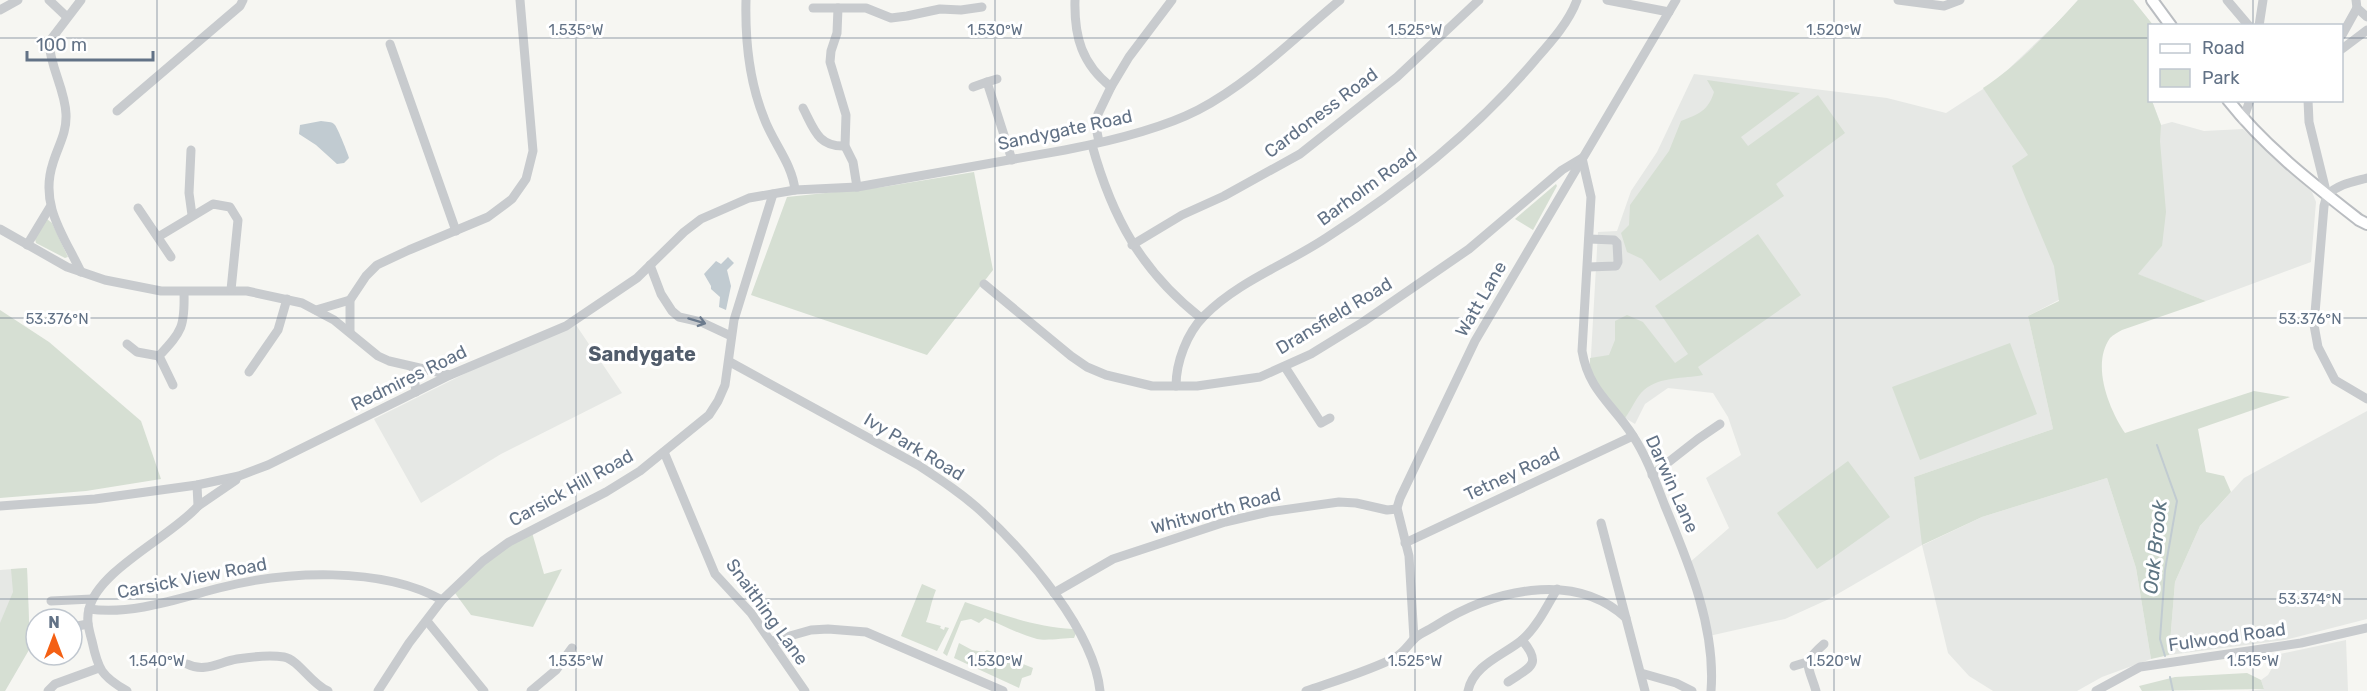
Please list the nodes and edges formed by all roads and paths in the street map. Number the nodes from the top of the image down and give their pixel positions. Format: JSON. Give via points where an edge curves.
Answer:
{"nodes":[{"id":1,"x":18,"y":0,"type":"edge"},
{"id":2,"x":49,"y":0,"type":"edge"},
{"id":3,"x":81,"y":0,"type":"edge"},
{"id":4,"x":243,"y":0,"type":"edge"},
{"id":5,"x":520,"y":0,"type":"edge"},
{"id":6,"x":746,"y":0,"type":"edge"},
{"id":7,"x":1075,"y":0,"type":"edge"},
{"id":8,"x":1172,"y":0,"type":"edge"},
{"id":9,"x":1340,"y":0,"type":"edge"},
{"id":10,"x":1479,"y":0,"type":"edge"},
{"id":11,"x":1577,"y":0,"type":"edge"},
{"id":12,"x":1607,"y":0,"type":"edge"},
{"id":13,"x":1676,"y":0,"type":"edge"},
{"id":14,"x":1898,"y":0,"type":"edge"},
{"id":15,"x":1960,"y":0,"type":"edge"},
{"id":16,"x":2152,"y":0,"type":"edge"},
{"id":17,"x":2227,"y":0,"type":"edge"},
{"id":18,"x":2263,"y":0,"type":"edge"},
{"id":19,"x":2357,"y":4,"type":"edge"},
{"id":20,"x":982,"y":7,"type":"dead end"},
{"id":21,"x":813,"y":8,"type":"dead end"},
{"id":22,"x":838,"y":8,"type":"junction"},
{"id":23,"x":0,"y":10,"type":"edge"},
{"id":24,"x":1669,"y":12,"type":"junction"},
{"id":25,"x":67,"y":17,"type":"junction"},
{"id":26,"x":2367,"y":17,"type":"edge"},
{"id":27,"x":2170,"y":24,"type":"edge"},
{"id":28,"x":2247,"y":24,"type":"edge"},
{"id":29,"x":2259,"y":24,"type":"edge"},
{"id":30,"x":2367,"y":30,"type":"edge"},
{"id":31,"x":2343,"y":33,"type":"edge"},
{"id":32,"x":390,"y":44,"type":"dead end"},
{"id":33,"x":2343,"y":48,"type":"edge"},
{"id":34,"x":997,"y":79,"type":"dead end"},
{"id":35,"x":987,"y":82,"type":"junction"},
{"id":36,"x":973,"y":87,"type":"dead end"},
{"id":37,"x":1112,"y":87,"type":"junction"},
{"id":38,"x":2230,"y":102,"type":"edge"},
{"id":39,"x":2249,"y":102,"type":"edge"},
{"id":40,"x":2308,"y":102,"type":"edge"},
{"id":41,"x":803,"y":108,"type":"dead end"},
{"id":42,"x":117,"y":111,"type":"dead end"},
{"id":43,"x":2243,"y":120,"type":"junction"},
{"id":44,"x":1096,"y":143,"type":"junction"},
{"id":45,"x":845,"y":146,"type":"junction"},
{"id":46,"x":191,"y":150,"type":"dead end"},
{"id":47,"x":1582,"y":158,"type":"junction"},
{"id":48,"x":1012,"y":160,"type":"junction"},
{"id":49,"x":2367,"y":178,"type":"edge"},
{"id":50,"x":858,"y":187,"type":"junction"},
{"id":51,"x":795,"y":190,"type":"junction"},
{"id":52,"x":774,"y":194,"type":"junction"},
{"id":53,"x":2327,"y":195,"type":"junction"},
{"id":54,"x":50,"y":207,"type":"junction"},
{"id":55,"x":138,"y":208,"type":"dead end"},
{"id":56,"x":192,"y":215,"type":"junction"},
{"id":57,"x":2367,"y":224,"type":"edge"},
{"id":58,"x":0,"y":229,"type":"edge"},
{"id":59,"x":456,"y":231,"type":"junction"},
{"id":60,"x":158,"y":237,"type":"junction"},
{"id":61,"x":1589,"y":238,"type":"junction"},
{"id":62,"x":27,"y":245,"type":"junction"},
{"id":63,"x":1132,"y":245,"type":"junction"},
{"id":64,"x":171,"y":257,"type":"dead end"},
{"id":65,"x":650,"y":265,"type":"junction"},
{"id":66,"x":1588,"y":267,"type":"junction"},
{"id":67,"x":81,"y":272,"type":"junction"},
{"id":68,"x":984,"y":284,"type":"dead end"},
{"id":69,"x":231,"y":290,"type":"junction"},
{"id":70,"x":184,"y":292,"type":"junction"},
{"id":71,"x":287,"y":299,"type":"junction"},
{"id":72,"x":350,"y":300,"type":"junction"},
{"id":73,"x":316,"y":310,"type":"junction"},
{"id":74,"x":1201,"y":318,"type":"junction"},
{"id":75,"x":350,"y":331,"type":"junction"},
{"id":76,"x":731,"y":336,"type":"junction"},
{"id":77,"x":127,"y":344,"type":"dead end"},
{"id":78,"x":159,"y":356,"type":"junction"},
{"id":79,"x":730,"y":362,"type":"junction"},
{"id":80,"x":412,"y":367,"type":"junction"},
{"id":81,"x":1285,"y":367,"type":"junction"},
{"id":82,"x":249,"y":372,"type":"dead end"},
{"id":83,"x":450,"y":375,"type":"junction"},
{"id":84,"x":173,"y":385,"type":"dead end"},
{"id":85,"x":1176,"y":386,"type":"junction"},
{"id":86,"x":417,"y":392,"type":"junction"},
{"id":87,"x":2367,"y":399,"type":"edge"},
{"id":88,"x":1330,"y":418,"type":"dead end"},
{"id":89,"x":1720,"y":424,"type":"dead end"},
{"id":90,"x":1633,"y":436,"type":"junction"},
{"id":91,"x":664,"y":452,"type":"junction"},
{"id":92,"x":246,"y":474,"type":"junction"},
{"id":93,"x":1653,"y":475,"type":"junction"},
{"id":94,"x":197,"y":485,"type":"junction"},
{"id":95,"x":0,"y":506,"type":"edge"},
{"id":96,"x":198,"y":506,"type":"junction"},
{"id":97,"x":1397,"y":509,"type":"junction"},
{"id":98,"x":1601,"y":523,"type":"dead end"},
{"id":99,"x":1405,"y":543,"type":"junction"},
{"id":100,"x":1557,"y":589,"type":"junction"},
{"id":101,"x":1053,"y":593,"type":"junction"},
{"id":102,"x":442,"y":600,"type":"junction"},
{"id":103,"x":51,"y":601,"type":"dead end"},
{"id":104,"x":90,"y":604,"type":"junction"},
{"id":105,"x":1626,"y":618,"type":"junction"},
{"id":106,"x":427,"y":621,"type":"junction"},
{"id":107,"x":88,"y":624,"type":"junction"},
{"id":108,"x":84,"y":625,"type":"edge"},
{"id":109,"x":2367,"y":628,"type":"edge"},
{"id":110,"x":1414,"y":639,"type":"junction"},
{"id":111,"x":1522,"y":640,"type":"junction"},
{"id":112,"x":772,"y":641,"type":"junction"},
{"id":113,"x":1824,"y":644,"type":"dead end"},
{"id":114,"x":572,"y":648,"type":"dead end"},
{"id":115,"x":1807,"y":662,"type":"junction"},
{"id":116,"x":187,"y":664,"type":"dead end"},
{"id":117,"x":1794,"y":666,"type":"dead end"},
{"id":118,"x":99,"y":668,"type":"junction"},
{"id":119,"x":1641,"y":673,"type":"junction"},
{"id":120,"x":1508,"y":682,"type":"dead end"},
{"id":121,"x":1676,"y":683,"type":"junction"},
{"id":122,"x":48,"y":691,"type":"edge"},
{"id":123,"x":127,"y":691,"type":"edge"},
{"id":124,"x":328,"y":691,"type":"edge"},
{"id":125,"x":378,"y":691,"type":"edge"},
{"id":126,"x":484,"y":691,"type":"edge"},
{"id":127,"x":531,"y":691,"type":"edge"},
{"id":128,"x":805,"y":691,"type":"edge"},
{"id":129,"x":1003,"y":691,"type":"edge"},
{"id":130,"x":1100,"y":691,"type":"edge"},
{"id":131,"x":1306,"y":691,"type":"edge"},
{"id":132,"x":1468,"y":691,"type":"edge"},
{"id":133,"x":1646,"y":691,"type":"edge"},
{"id":134,"x":1667,"y":691,"type":"edge"},
{"id":135,"x":1692,"y":691,"type":"edge"},
{"id":136,"x":1711,"y":691,"type":"edge"},
{"id":137,"x":1816,"y":691,"type":"edge"},
{"id":138,"x":2096,"y":691,"type":"edge"}],
"edges":[{"from":1,"to":23,"type":"street"},
{"from":2,"to":25,"type":"street"},
{"from":3,"to":25,"type":"street"},
{"from":4,"to":42,"type":"street"},
{"from":5,"to":59,"type":"street","via":[[531,165],[513,200]]},
{"from":6,"to":51,"type":"street","via":[[746,45],[755,91],[764,118],[791,169]]},
{"from":7,"to":37,"type":"street","via":[[1078,39],[1084,54],[1097,76]]},
{"from":8,"to":37,"type":"street","via":[[1129,57]]},
{"from":9,"to":44,"type":"street","name":"Sandygate Road","via":[[1270,59],[1196,111]]},
{"from":10,"to":63,"type":"street","name":"Cardoness Road","via":[[1397,77],[1300,154]]},
{"from":11,"to":74,"type":"street","name":"Barholm Road","via":[[1554,38],[1512,88],[1455,141],[1325,239],[1248,280]]},
{"from":12,"to":24,"type":"street"},
{"from":13,"to":24,"type":"street","name":"Watt Lane"},
{"from":14,"to":15,"type":"street","via":[[1944,6]]},
{"from":16,"to":27,"type":"main road"},
{"from":17,"to":28,"type":"street"},
{"from":18,"to":29,"type":"street"},
{"from":19,"to":26,"type":"street"},
{"from":19,"to":31,"type":"street"},
{"from":20,"to":22,"type":"street","via":[[961,10],[939,5],[891,18],[866,9]]},
{"from":21,"to":22,"type":"street"},
{"from":22,"to":45,"type":"street","via":[[830,62],[846,115]]},
{"from":24,"to":47,"type":"street","name":"Watt Lane"},
{"from":25,"to":54,"type":"street","via":[[49,42],[66,116],[64,135],[48,181]]},
{"from":30,"to":33,"type":"street"},
{"from":32,"to":59,"type":"street"},
{"from":34,"to":35,"type":"street"},
{"from":35,"to":36,"type":"street"},
{"from":35,"to":48,"type":"street"},
{"from":37,"to":44,"type":"street","via":[[1097,119]]},
{"from":38,"to":43,"type":"main road"},
{"from":39,"to":43,"type":"street"},
{"from":40,"to":53,"type":"street","via":[[2309,122]]},
{"from":41,"to":45,"type":"street","via":[[821,140]]},
{"from":43,"to":53,"type":"main road"},
{"from":44,"to":48,"type":"street","name":"Sandygate Road"},
{"from":44,"to":63,"type":"street","via":[[1102,182]]},
{"from":45,"to":50,"type":"street"},
{"from":46,"to":56,"type":"street"},
{"from":47,"to":61,"type":"street","name":"Darwin Lane","via":[[1591,197]]},
{"from":47,"to":81,"type":"street","name":"Dransfield Road","via":[[1562,170],[1469,249],[1363,322]]},
{"from":47,"to":97,"type":"street","name":"Watt Lane","via":[[1471,350]]},
{"from":48,"to":50,"type":"street","name":"Sandygate Road"},
{"from":49,"to":53,"type":"street","via":[[2344,183]]},
{"from":50,"to":51,"type":"street","name":"Sandygate Road"},
{"from":51,"to":52,"type":"street","name":"Redmires Road"},
{"from":52,"to":65,"type":"street","name":"Redmires Road","via":[[737,203],[701,219]]},
{"from":52,"to":76,"type":"street","name":"Carsick Hill Road"},
{"from":53,"to":57,"type":"main road"},
{"from":53,"to":87,"type":"street","via":[[2314,325],[2318,347],[2336,380]]},
{"from":54,"to":62,"type":"street"},
{"from":54,"to":67,"type":"street"},
{"from":55,"to":60,"type":"street"},
{"from":56,"to":60,"type":"street"},
{"from":56,"to":69,"type":"street","via":[[220,204],[230,207],[236,215]]},
{"from":58,"to":62,"type":"street"},
{"from":59,"to":72,"type":"street","via":[[377,265]]},
{"from":60,"to":64,"type":"street"},
{"from":61,"to":66,"type":"street","name":"Darwin Lane"},
{"from":61,"to":66,"type":"street","via":[[1614,240],[1618,262],[1611,268]]},
{"from":62,"to":67,"type":"street"},
{"from":63,"to":74,"type":"street","via":[[1161,282]]},
{"from":65,"to":76,"type":"street","one_way":true,"via":[[672,311]]},
{"from":65,"to":83,"type":"street","name":"Redmires Road","via":[[566,326]]},
{"from":66,"to":90,"type":"street","name":"Darwin Lane","via":[[1582,351],[1585,368]]},
{"from":67,"to":70,"type":"street","via":[[134,286]]},
{"from":68,"to":85,"type":"street","name":"Dransfield Road","via":[[1088,367],[1127,382]]},
{"from":69,"to":70,"type":"street"},
{"from":69,"to":71,"type":"street"},
{"from":70,"to":78,"type":"street","via":[[184,322]]},
{"from":71,"to":73,"type":"street"},
{"from":71,"to":82,"type":"street","via":[[278,330]]},
{"from":72,"to":73,"type":"street"},
{"from":72,"to":75,"type":"street"},
{"from":73,"to":75,"type":"street"},
{"from":74,"to":85,"type":"street","name":"Barholm Road","via":[[1181,355]]},
{"from":75,"to":80,"type":"street","via":[[378,356]]},
{"from":76,"to":79,"type":"street","name":"Carsick Hill Road"},
{"from":77,"to":78,"type":"street","via":[[137,352]]},
{"from":78,"to":84,"type":"street"},
{"from":79,"to":91,"type":"street","name":"Carsick Hill Road","via":[[725,384],[709,415]]},
{"from":79,"to":101,"type":"street","name":"Ivy Park Road","via":[[947,483],[984,514]]},
{"from":80,"to":83,"type":"street"},
{"from":80,"to":86,"type":"street"},
{"from":81,"to":85,"type":"street","name":"Dransfield Road","via":[[1226,383]]},
{"from":81,"to":88,"type":"street","via":[[1321,423]]},
{"from":83,"to":86,"type":"street","name":"Redmires Road"},
{"from":86,"to":92,"type":"street","name":"Redmires Road"},
{"from":89,"to":93,"type":"street"},
{"from":90,"to":93,"type":"street","name":"Darwin Lane"},
{"from":90,"to":99,"type":"street","name":"Tetney Road"},
{"from":91,"to":102,"type":"street","name":"Carsick Hill Road","via":[[606,492],[508,542]]},
{"from":91,"to":112,"type":"street","name":"Snaithing Lane","via":[[716,574]]},
{"from":92,"to":94,"type":"street","name":"Redmires Road"},
{"from":92,"to":96,"type":"street"},
{"from":93,"to":136,"type":"street","name":"Darwin Lane","via":[[1698,596],[1708,642]]},
{"from":94,"to":95,"type":"street","name":"Redmires Road","via":[[95,499]]},
{"from":94,"to":96,"type":"street"},
{"from":96,"to":104,"type":"street","via":[[127,563]]},
{"from":97,"to":99,"type":"street"},
{"from":97,"to":101,"type":"street","name":"Whitworth Road","via":[[1339,502],[1225,522],[1113,558]]},
{"from":98,"to":105,"type":"street"},
{"from":99,"to":110,"type":"street"},
{"from":100,"to":105,"type":"street","via":[[1593,597]]},
{"from":100,"to":110,"type":"street","via":[[1506,595],[1456,614]]},
{"from":100,"to":111,"type":"street"},
{"from":101,"to":130,"type":"street","name":"Ivy Park Road","via":[[1087,645]]},
{"from":102,"to":104,"type":"street","name":"Carsick View Road","via":[[392,580],[314,576],[241,583],[140,608]]},
{"from":102,"to":106,"type":"street","name":"Carsick Hill Road"},
{"from":103,"to":104,"type":"street","name":"Carsick View Road"},
{"from":104,"to":107,"type":"street"},
{"from":105,"to":119,"type":"street"},
{"from":106,"to":125,"type":"street","name":"Carsick Hill Road"},
{"from":106,"to":126,"type":"street"},
{"from":107,"to":108,"type":"street"},
{"from":107,"to":118,"type":"street"},
{"from":109,"to":138,"type":"street","name":"Fulwood Road","via":[[2301,643],[2140,667]]},
{"from":110,"to":131,"type":"street","via":[[1396,657]]},
{"from":111,"to":120,"type":"street","via":[[1533,653],[1534,661]]},
{"from":111,"to":132,"type":"street","via":[[1477,673]]},
{"from":112,"to":128,"type":"street","name":"Snaithing Lane"},
{"from":112,"to":129,"type":"street","via":[[820,629],[866,632]]},
{"from":113,"to":115,"type":"street"},
{"from":114,"to":127,"type":"street","via":[[556,670]]},
{"from":115,"to":117,"type":"street"},
{"from":115,"to":137,"type":"street"},
{"from":116,"to":124,"type":"street","via":[[203,669],[236,659],[284,657],[292,660],[319,688]]},
{"from":118,"to":122,"type":"street","via":[[55,684]]},
{"from":118,"to":123,"type":"street","via":[[108,680]]},
{"from":119,"to":121,"type":"street"},
{"from":119,"to":133,"type":"street"},
{"from":121,"to":134,"type":"street"},
{"from":121,"to":135,"type":"street"}]}
